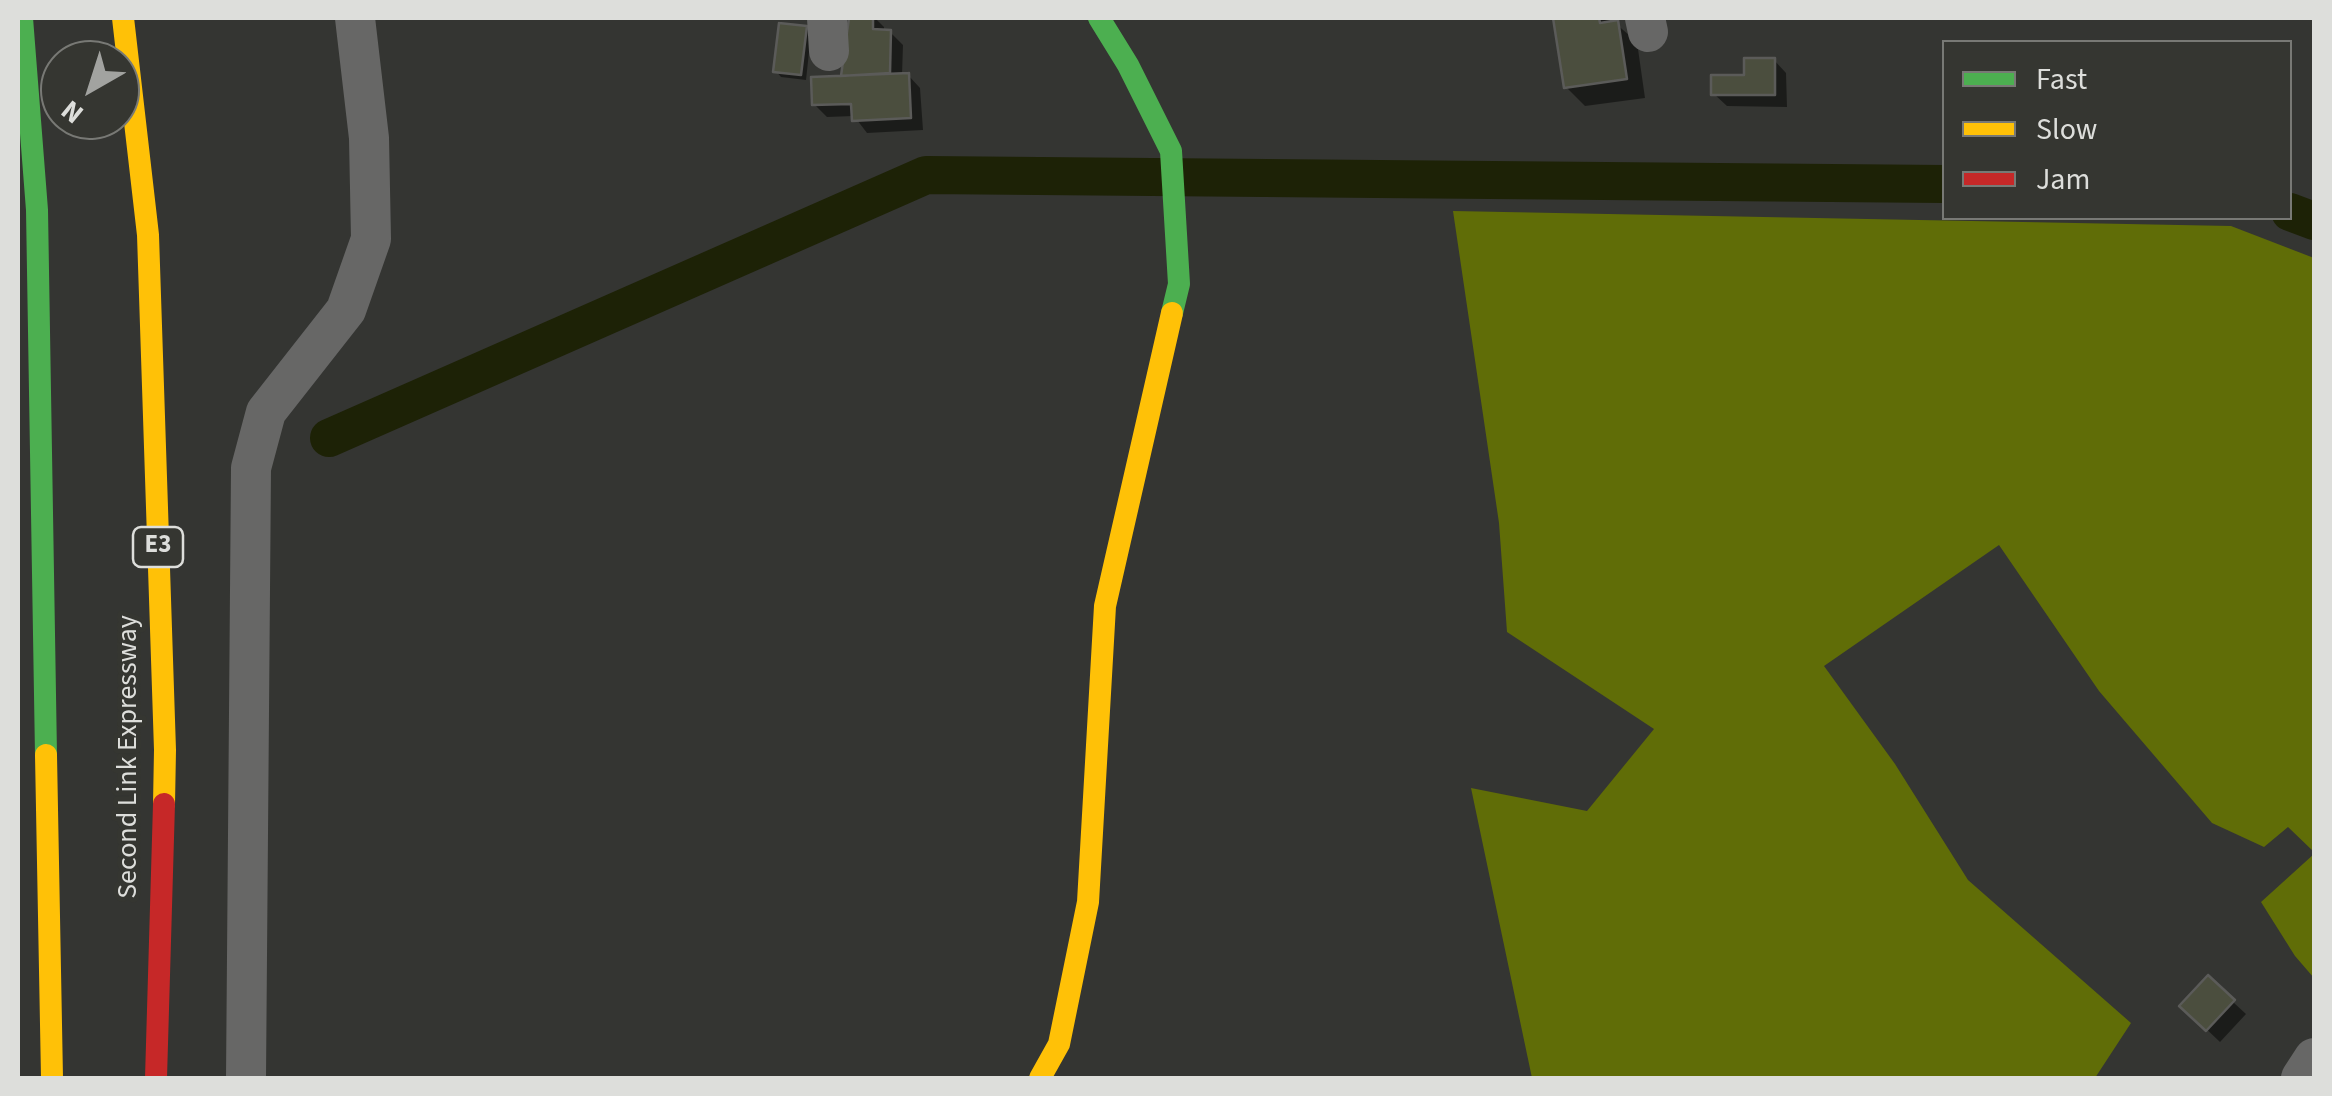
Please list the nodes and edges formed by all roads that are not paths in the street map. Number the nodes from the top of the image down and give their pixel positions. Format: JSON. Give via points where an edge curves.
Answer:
{"nodes":[{"id":1,"x":22,"y":18,"type":"edge"},
{"id":2,"x":123,"y":18,"type":"edge"},
{"id":3,"x":356,"y":18,"type":"edge"},
{"id":4,"x":1100,"y":18,"type":"edge"},
{"id":5,"x":2314,"y":1058,"type":"edge"},
{"id":6,"x":52,"y":1078,"type":"edge"},
{"id":7,"x":156,"y":1078,"type":"edge"},
{"id":8,"x":246,"y":1078,"type":"edge"},
{"id":9,"x":1040,"y":1078,"type":"edge"},
{"id":10,"x":2300,"y":1078,"type":"edge"}],
"edges":[{"from":1,"to":6,"type":"main road","via":[[38,210]]},
{"from":2,"to":7,"type":"main road","name":"Second Link Expressway","number":"E3","via":[[148,236],[164,750]]},
{"from":3,"to":8,"type":"street","via":[[370,138],[371,239],[346,310],[266,412],[251,468]]},
{"from":4,"to":9,"type":"main road","via":[[1172,151],[1179,284],[1104,606],[1088,902],[1059,1044]]},
{"from":5,"to":10,"type":"street"}]}
